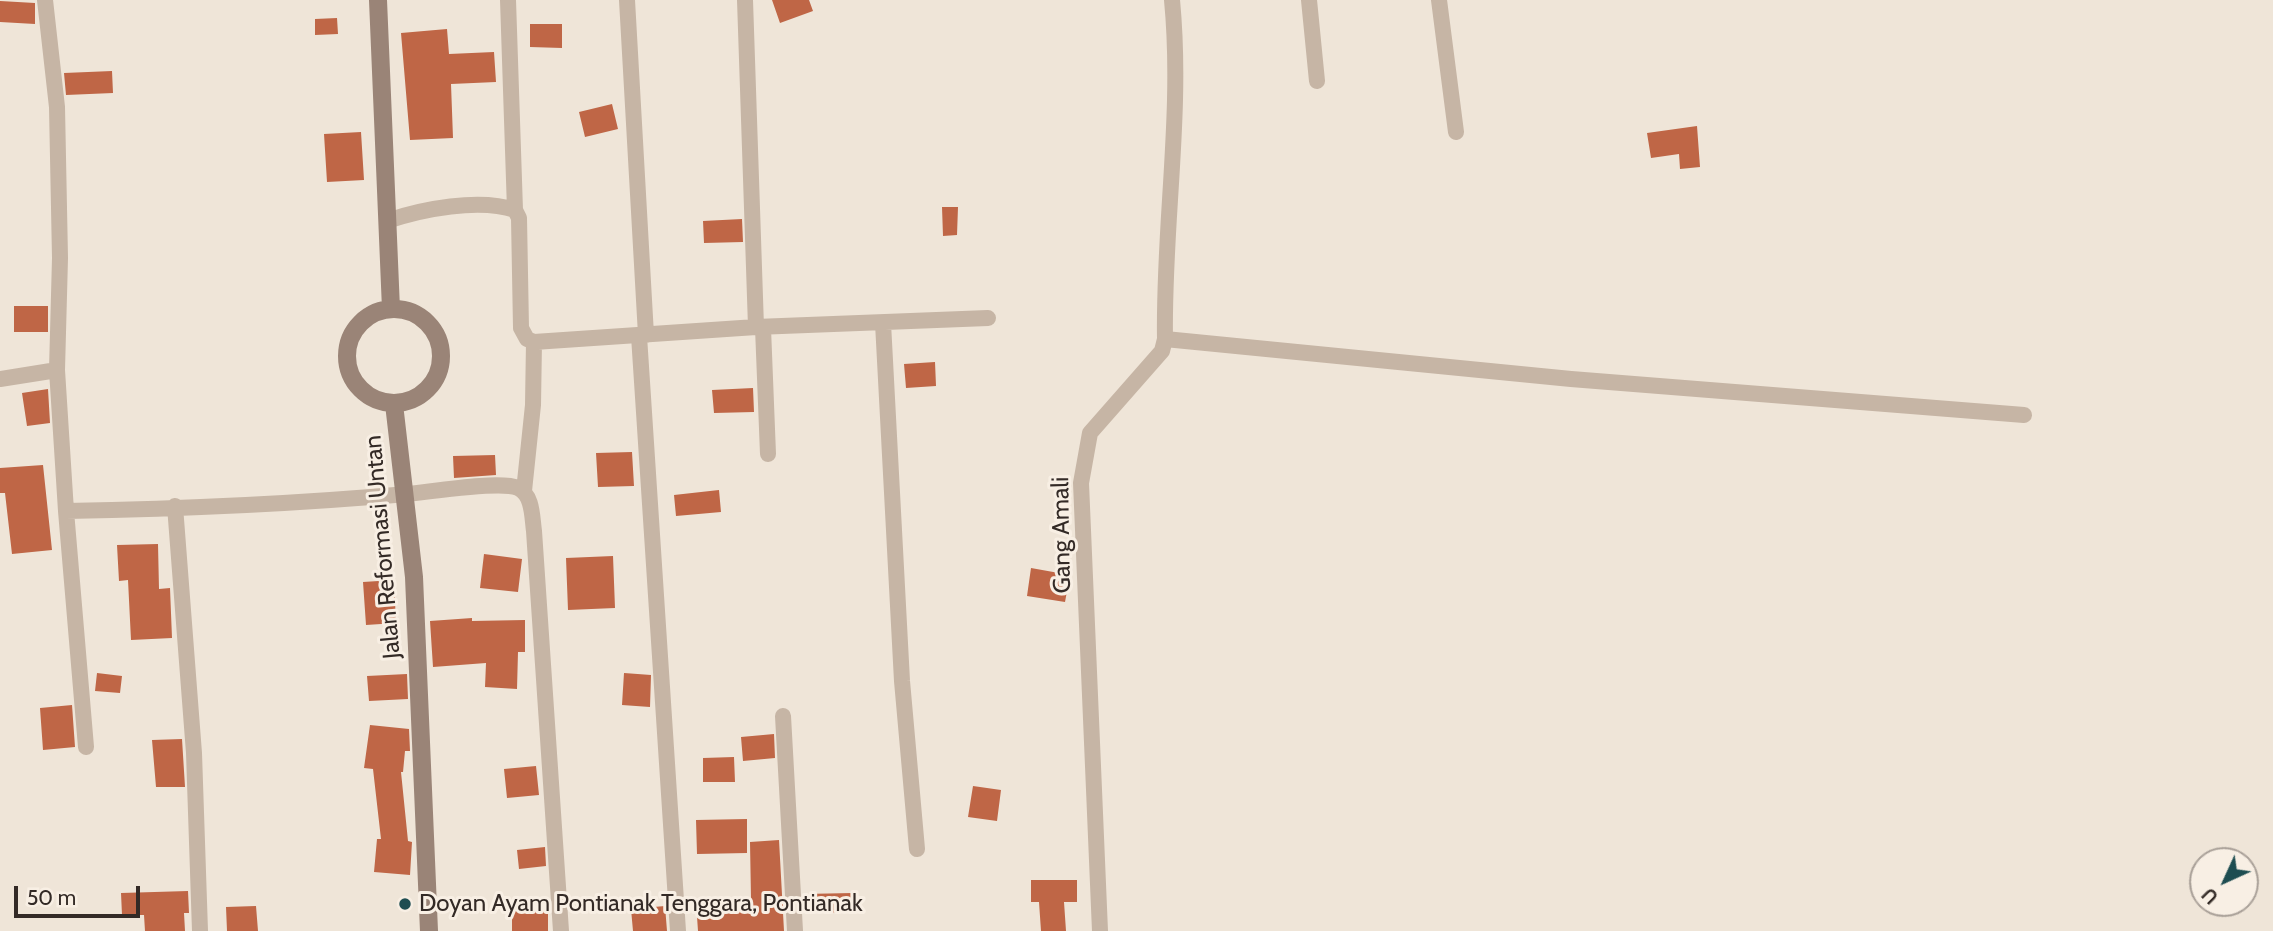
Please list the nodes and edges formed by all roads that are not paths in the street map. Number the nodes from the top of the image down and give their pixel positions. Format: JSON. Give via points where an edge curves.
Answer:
{"nodes":[{"id":1,"x":45,"y":0,"type":"edge"},
{"id":2,"x":378,"y":0,"type":"edge"},
{"id":3,"x":508,"y":0,"type":"edge"},
{"id":4,"x":627,"y":0,"type":"edge"},
{"id":5,"x":745,"y":0,"type":"edge"},
{"id":6,"x":1172,"y":0,"type":"edge"},
{"id":7,"x":1309,"y":0,"type":"edge"},
{"id":8,"x":1439,"y":0,"type":"edge"},
{"id":9,"x":1317,"y":81,"type":"dead end"},
{"id":10,"x":1456,"y":132,"type":"dead end"},
{"id":11,"x":515,"y":210,"type":"junction"},
{"id":12,"x":387,"y":221,"type":"junction"},
{"id":13,"x":391,"y":309,"type":"junction"},
{"id":14,"x":988,"y":318,"type":"dead end"},
{"id":15,"x":883,"y":323,"type":"junction"},
{"id":16,"x":760,"y":328,"type":"junction"},
{"id":17,"x":642,"y":335,"type":"junction"},
{"id":18,"x":1165,"y":339,"type":"junction"},
{"id":19,"x":534,"y":342,"type":"junction"},
{"id":20,"x":57,"y":370,"type":"junction"},
{"id":21,"x":0,"y":379,"type":"edge"},
{"id":22,"x":394,"y":404,"type":"junction"},
{"id":23,"x":2024,"y":415,"type":"dead end"},
{"id":24,"x":768,"y":454,"type":"dead end"},
{"id":25,"x":524,"y":491,"type":"junction"},
{"id":26,"x":407,"y":494,"type":"junction"},
{"id":27,"x":176,"y":506,"type":"junction"},
{"id":28,"x":66,"y":511,"type":"junction"},
{"id":29,"x":783,"y":716,"type":"dead end"},
{"id":30,"x":86,"y":747,"type":"dead end"},
{"id":31,"x":917,"y":849,"type":"dead end"},
{"id":32,"x":200,"y":931,"type":"edge"},
{"id":33,"x":429,"y":931,"type":"edge"},
{"id":34,"x":561,"y":931,"type":"edge"},
{"id":35,"x":678,"y":931,"type":"edge"},
{"id":36,"x":795,"y":931,"type":"edge"},
{"id":37,"x":1100,"y":931,"type":"edge"}],
"edges":[{"from":1,"to":20,"type":"street","via":[[57,107]]},
{"from":2,"to":12,"type":"street"},
{"from":3,"to":11,"type":"street"},
{"from":4,"to":17,"type":"street"},
{"from":5,"to":16,"type":"street"},
{"from":6,"to":18,"type":"street","name":"Gang Amali","via":[[1176,107]]},
{"from":7,"to":9,"type":"street"},
{"from":8,"to":10,"type":"street"},
{"from":11,"to":12,"type":"street","via":[[503,206],[446,208],[415,211]]},
{"from":11,"to":19,"type":"street","via":[[519,218],[521,328],[527,340]]},
{"from":12,"to":13,"type":"street"},
{"from":13,"to":22,"type":"street","name":"Jalan Reformasi Untan","via":[[374,313],[359,324],[347,357],[361,390]]},
{"from":13,"to":22,"type":"street","via":[[426,321],[438,337],[442,355],[439,374],[428,390]]},
{"from":14,"to":15,"type":"street"},
{"from":15,"to":16,"type":"street"},
{"from":15,"to":31,"type":"street","via":[[902,681]]},
{"from":16,"to":17,"type":"street"},
{"from":16,"to":24,"type":"street"},
{"from":17,"to":19,"type":"street"},
{"from":17,"to":35,"type":"street"},
{"from":18,"to":23,"type":"street","via":[[1584,380]]},
{"from":18,"to":37,"type":"street","name":"Gang Amali","via":[[1162,351],[1090,433],[1081,482]]},
{"from":19,"to":25,"type":"street"},
{"from":20,"to":21,"type":"street"},
{"from":20,"to":28,"type":"street"},
{"from":22,"to":26,"type":"street","name":"Jalan Reformasi Untan"},
{"from":25,"to":26,"type":"street","via":[[515,486]]},
{"from":25,"to":34,"type":"street","via":[[534,531]]},
{"from":26,"to":27,"type":"street"},
{"from":26,"to":33,"type":"street","name":"Jalan Reformasi Untan"},
{"from":27,"to":28,"type":"street"},
{"from":27,"to":32,"type":"street","via":[[194,753]]},
{"from":28,"to":30,"type":"street"},
{"from":29,"to":36,"type":"street"}]}
